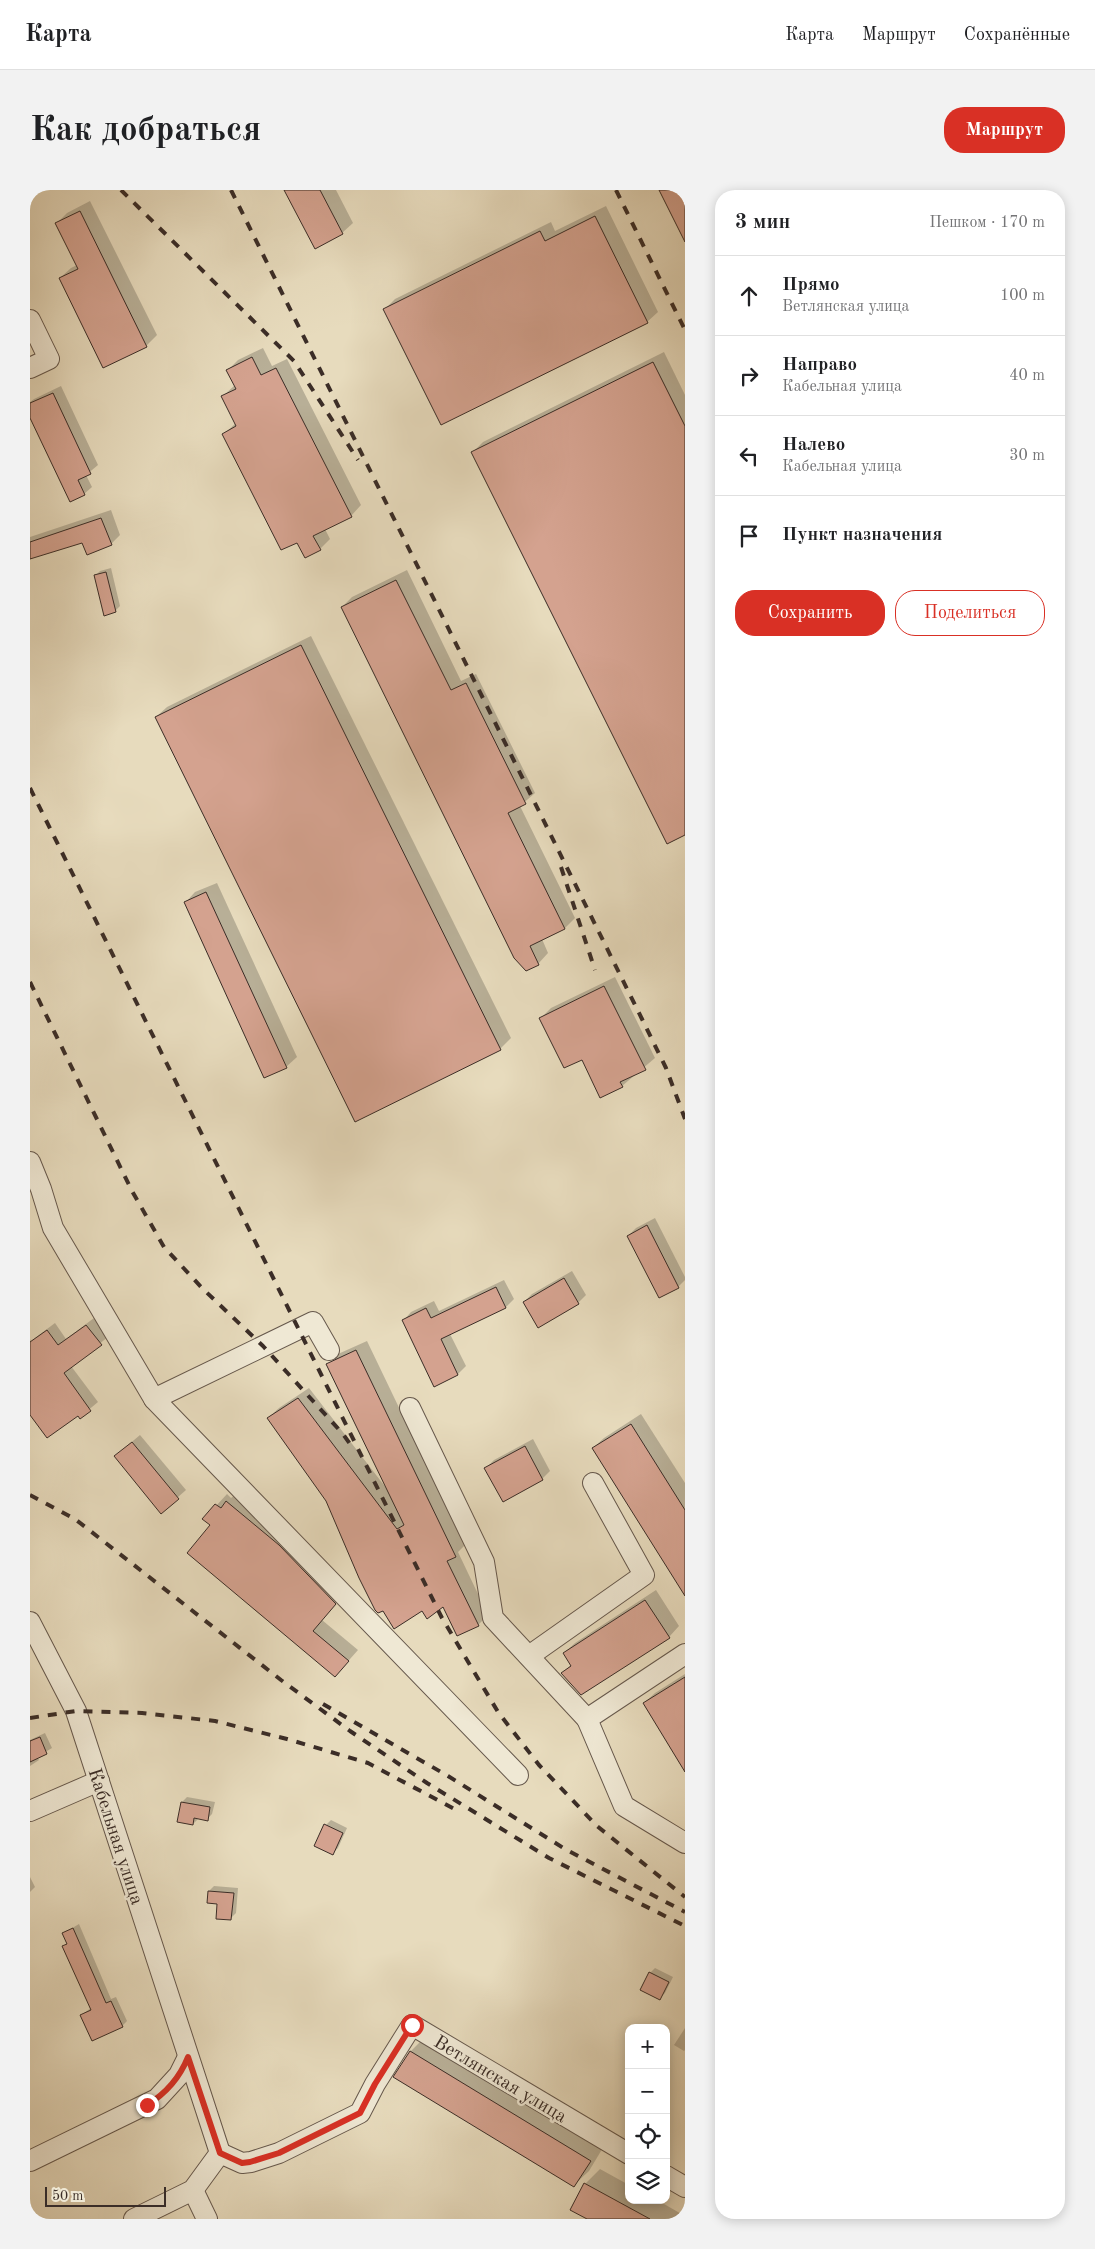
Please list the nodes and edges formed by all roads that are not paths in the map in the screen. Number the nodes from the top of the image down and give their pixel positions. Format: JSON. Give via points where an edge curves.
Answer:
{"nodes":[{"id":1,"x":30,"y":320,"type":"edge"},
{"id":2,"x":30,"y":368,"type":"edge"},
{"id":3,"x":30,"y":1162,"type":"edge"},
{"id":4,"x":330,"y":1350,"type":"dead end"},
{"id":5,"x":154,"y":1399,"type":"junction"},
{"id":6,"x":410,"y":1408,"type":"dead end"},
{"id":7,"x":592,"y":1483,"type":"dead end"},
{"id":8,"x":30,"y":1622,"type":"edge"},
{"id":9,"x":685,"y":1654,"type":"edge"},
{"id":10,"x":529,"y":1656,"type":"junction"},
{"id":11,"x":587,"y":1719,"type":"junction"},
{"id":12,"x":518,"y":1775,"type":"dead end"},
{"id":13,"x":99,"y":1781,"type":"junction"},
{"id":14,"x":30,"y":1811,"type":"edge"},
{"id":15,"x":685,"y":1843,"type":"edge"},
{"id":16,"x":188,"y":2057,"type":"junction"},
{"id":17,"x":625,"y":2152,"type":"edge"},
{"id":18,"x":220,"y":2153,"type":"junction"},
{"id":19,"x":30,"y":2161,"type":"edge"},
{"id":20,"x":670,"y":2178,"type":"edge"},
{"id":21,"x":685,"y":2187,"type":"edge"},
{"id":22,"x":193,"y":2190,"type":"junction"},
{"id":23,"x":134,"y":2219,"type":"edge"},
{"id":24,"x":207,"y":2219,"type":"edge"}],
"edges":[{"from":1,"to":2,"type":"street","via":[[49,359]]},
{"from":3,"to":5,"type":"street","via":[[53,1228]]},
{"from":4,"to":5,"type":"street","via":[[313,1322]]},
{"from":5,"to":12,"type":"street"},
{"from":6,"to":10,"type":"street","via":[[484,1562],[493,1618]]},
{"from":7,"to":10,"type":"street","via":[[644,1575]]},
{"from":8,"to":13,"type":"street","name":"Кабельная улица","via":[[76,1711]]},
{"from":9,"to":11,"type":"street"},
{"from":10,"to":11,"type":"street"},
{"from":11,"to":15,"type":"street","via":[[624,1806]]},
{"from":13,"to":14,"type":"street"},
{"from":13,"to":16,"type":"street","name":"Кабельная улица"},
{"from":16,"to":18,"type":"street","name":"Кабельная улица"},
{"from":16,"to":19,"type":"street","via":[[179,2075],[157,2099]]},
{"from":17,"to":18,"type":"street","name":"Ветлянская улица","via":[[412,2025],[360,2113],[279,2153],[250,2162],[242,2163]]},
{"from":18,"to":22,"type":"street"},
{"from":20,"to":21,"type":"street"},
{"from":22,"to":23,"type":"street"},
{"from":22,"to":24,"type":"street"}]}
